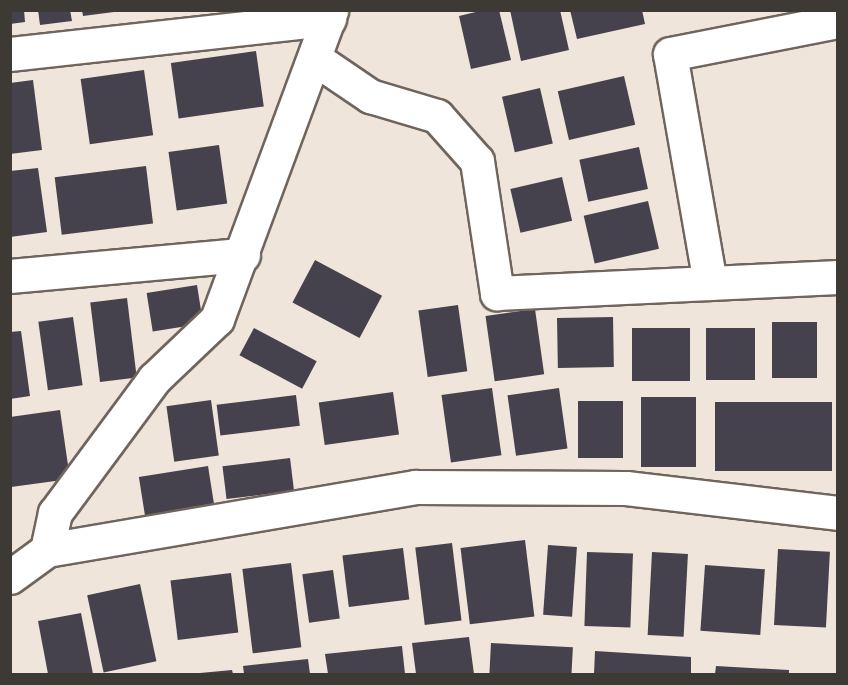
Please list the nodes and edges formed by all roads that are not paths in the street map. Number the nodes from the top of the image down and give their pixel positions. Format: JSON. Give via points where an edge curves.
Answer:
{"nodes":[{"id":1,"x":330,"y":15,"type":"edge"},
{"id":2,"x":837,"y":21,"type":"edge"},
{"id":3,"x":10,"y":54,"type":"edge"},
{"id":4,"x":314,"y":58,"type":"junction"},
{"id":5,"x":243,"y":255,"type":"junction"},
{"id":6,"x":10,"y":276,"type":"edge"},
{"id":7,"x":837,"y":277,"type":"edge"},
{"id":8,"x":710,"y":283,"type":"junction"},
{"id":9,"x":837,"y":513,"type":"edge"},
{"id":10,"x":47,"y":550,"type":"junction"},
{"id":11,"x":10,"y":577,"type":"edge"}],
"edges":[{"from":1,"to":3,"type":"street"},
{"from":1,"to":4,"type":"street"},
{"from":2,"to":8,"type":"street","via":[[670,54]]},
{"from":4,"to":5,"type":"street"},
{"from":4,"to":8,"type":"street","via":[[370,96],[437,116],[477,161],[497,293]]},
{"from":5,"to":6,"type":"street"},
{"from":5,"to":10,"type":"street","via":[[217,319],[154,379],[55,513]]},
{"from":7,"to":8,"type":"street"},
{"from":9,"to":10,"type":"street","via":[[627,488],[415,487]]},
{"from":10,"to":11,"type":"street"}]}
